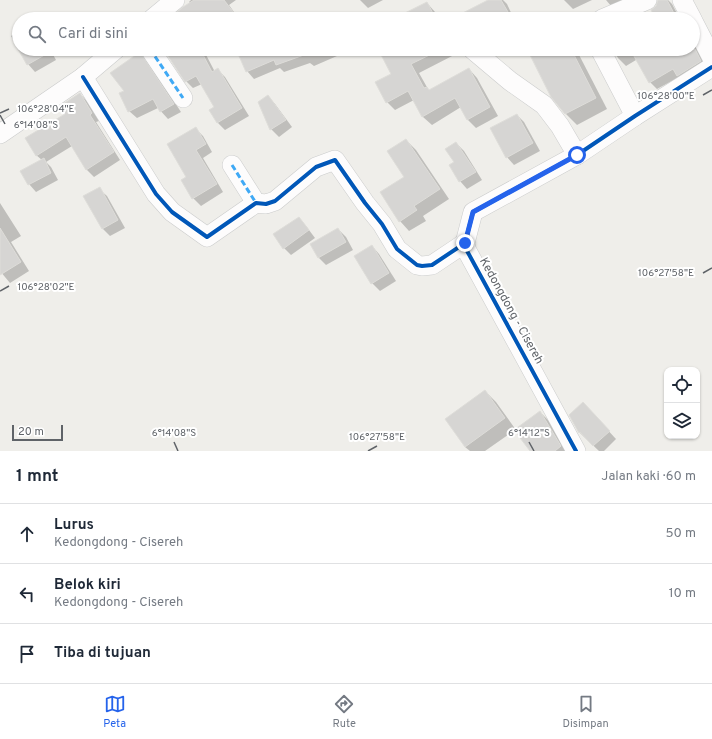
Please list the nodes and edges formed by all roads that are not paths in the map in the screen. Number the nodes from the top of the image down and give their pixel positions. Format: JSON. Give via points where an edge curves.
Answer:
{"nodes":[{"id":1,"x":175,"y":0,"type":"edge"},
{"id":2,"x":647,"y":0,"type":"edge"},
{"id":3,"x":682,"y":0,"type":"edge"},
{"id":4,"x":160,"y":12,"type":"edge"},
{"id":5,"x":619,"y":12,"type":"edge"},
{"id":6,"x":688,"y":12,"type":"edge"},
{"id":7,"x":700,"y":35,"type":"edge"},
{"id":8,"x":108,"y":56,"type":"edge"},
{"id":9,"x":155,"y":56,"type":"edge"},
{"id":10,"x":480,"y":56,"type":"edge"},
{"id":11,"x":604,"y":56,"type":"edge"},
{"id":12,"x":712,"y":58,"type":"edge"},
{"id":13,"x":712,"y":67,"type":"edge"},
{"id":14,"x":83,"y":77,"type":"junction"},
{"id":15,"x":183,"y":98,"type":"dead end"},
{"id":16,"x":635,"y":116,"type":"junction"},
{"id":17,"x":0,"y":134,"type":"edge"},
{"id":18,"x":577,"y":155,"type":"junction"},
{"id":19,"x":232,"y":165,"type":"dead end"},
{"id":20,"x":256,"y":203,"type":"junction"},
{"id":21,"x":465,"y":243,"type":"junction"},
{"id":22,"x":576,"y":451,"type":"edge"}],
"edges":[{"from":1,"to":4,"type":"street"},
{"from":2,"to":5,"type":"street"},
{"from":3,"to":6,"type":"street"},
{"from":7,"to":12,"type":"street"},
{"from":8,"to":14,"type":"street"},
{"from":9,"to":15,"type":"street"},
{"from":10,"to":18,"type":"street","via":[[544,105]]},
{"from":11,"to":16,"type":"street"},
{"from":13,"to":16,"type":"street"},
{"from":14,"to":17,"type":"street"},
{"from":14,"to":20,"type":"street","via":[[156,194],[172,212],[207,237]]},
{"from":16,"to":18,"type":"street"},
{"from":18,"to":21,"type":"street","via":[[473,212]]},
{"from":19,"to":20,"type":"street"},
{"from":20,"to":21,"type":"street","via":[[266,204],[275,201],[316,167],[335,160],[397,249],[417,265],[432,265]]},
{"from":21,"to":22,"type":"street","name":"Kedongdong - Cisereh"}]}
